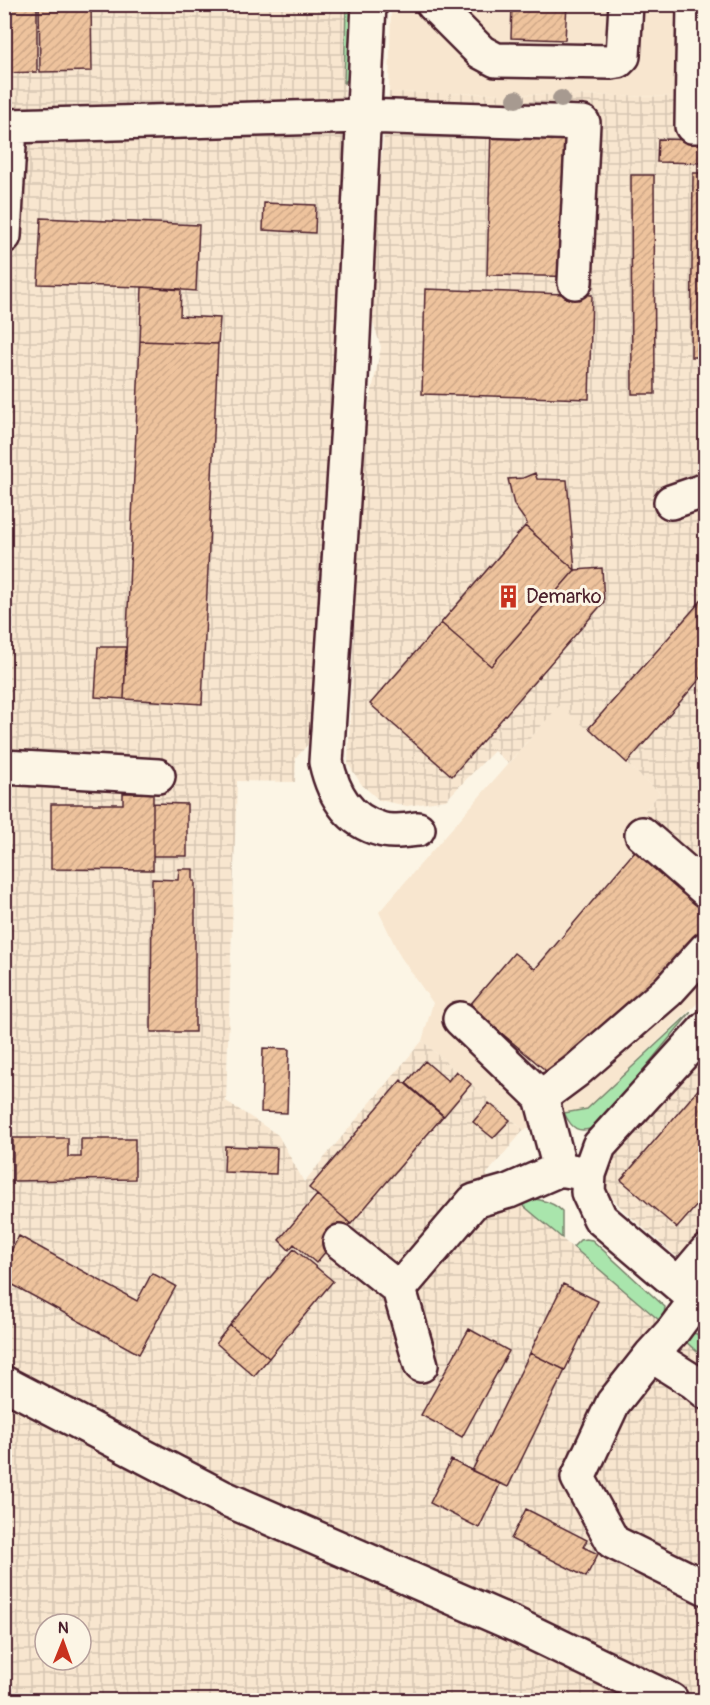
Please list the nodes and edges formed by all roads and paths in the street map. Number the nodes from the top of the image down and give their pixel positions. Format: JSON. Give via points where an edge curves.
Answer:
{"nodes":[{"id":1,"x":433,"y":4,"type":"edge"},
{"id":2,"x":626,"y":4,"type":"edge"},
{"id":3,"x":694,"y":4,"type":"edge"},
{"id":4,"x":368,"y":20,"type":"edge"},
{"id":5,"x":362,"y":116,"type":"junction"},
{"id":6,"x":8,"y":126,"type":"edge"},
{"id":7,"x":705,"y":126,"type":"edge"},
{"id":8,"x":4,"y":236,"type":"edge"},
{"id":9,"x":575,"y":282,"type":"dead end"},
{"id":10,"x":705,"y":490,"type":"edge"},
{"id":11,"x":671,"y":502,"type":"dead end"},
{"id":12,"x":4,"y":766,"type":"edge"},
{"id":13,"x":158,"y":776,"type":"dead end"},
{"id":14,"x":418,"y":829,"type":"dead end"},
{"id":15,"x":642,"y":834,"type":"dead end"},
{"id":16,"x":705,"y":890,"type":"edge"},
{"id":17,"x":705,"y":949,"type":"edge"},
{"id":18,"x":460,"y":1018,"type":"dead end"},
{"id":19,"x":705,"y":1028,"type":"edge"},
{"id":20,"x":541,"y":1097,"type":"junction"},
{"id":21,"x":575,"y":1171,"type":"junction"},
{"id":22,"x":340,"y":1242,"type":"dead end"},
{"id":23,"x":705,"y":1251,"type":"edge"},
{"id":24,"x":399,"y":1289,"type":"junction"},
{"id":25,"x":693,"y":1297,"type":"edge"},
{"id":26,"x":651,"y":1354,"type":"junction"},
{"id":27,"x":421,"y":1365,"type":"dead end"},
{"id":28,"x":4,"y":1383,"type":"edge"},
{"id":29,"x":705,"y":1392,"type":"edge"},
{"id":30,"x":705,"y":1587,"type":"edge"},
{"id":31,"x":670,"y":1701,"type":"edge"}],
"edges":[{"from":1,"to":2,"type":"street","via":[[481,52],[496,60],[611,62],[623,56]]},
{"from":3,"to":7,"type":"street","via":[[692,126]]},
{"from":4,"to":5,"type":"street"},
{"from":5,"to":6,"type":"street"},
{"from":5,"to":9,"type":"street","via":[[583,123]]},
{"from":5,"to":14,"type":"street","via":[[351,378],[326,762],[330,781],[341,801],[361,821],[381,830]]},
{"from":6,"to":8,"type":"street"},
{"from":10,"to":11,"type":"street"},
{"from":12,"to":13,"type":"street"},
{"from":15,"to":16,"type":"street"},
{"from":17,"to":20,"type":"street","via":[[668,991]]},
{"from":18,"to":20,"type":"street"},
{"from":19,"to":21,"type":"street"},
{"from":20,"to":21,"type":"street"},
{"from":21,"to":24,"type":"street","via":[[474,1201]]},
{"from":21,"to":25,"type":"street","via":[[600,1218]]},
{"from":22,"to":24,"type":"street"},
{"from":23,"to":25,"type":"street"},
{"from":24,"to":27,"type":"street"},
{"from":25,"to":26,"type":"street","via":[[673,1331]]},
{"from":26,"to":29,"type":"street"},
{"from":26,"to":30,"type":"street","via":[[613,1404],[578,1478],[613,1542]]},
{"from":28,"to":31,"type":"street","via":[[224,1498],[516,1625]]}]}
